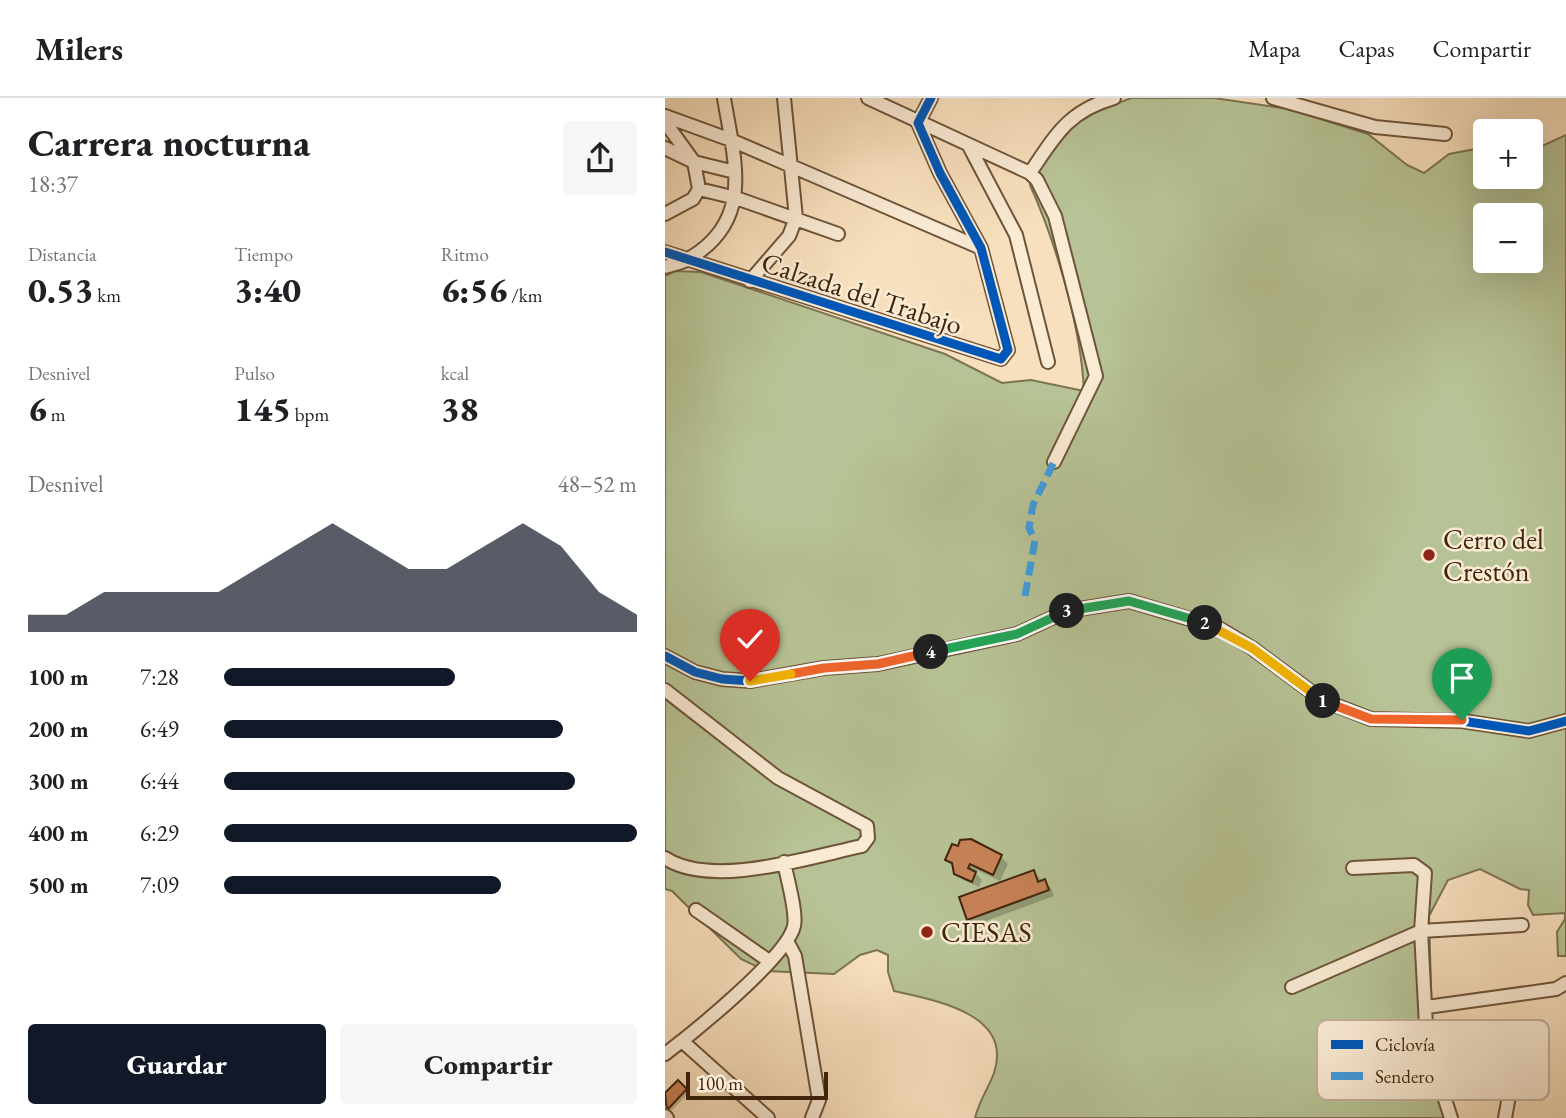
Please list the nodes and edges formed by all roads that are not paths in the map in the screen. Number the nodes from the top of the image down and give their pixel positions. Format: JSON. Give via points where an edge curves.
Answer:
{"nodes":[{"id":1,"x":724,"y":98,"type":"edge"},
{"id":2,"x":784,"y":98,"type":"edge"},
{"id":3,"x":931,"y":98,"type":"edge"},
{"id":4,"x":1114,"y":98,"type":"edge"},
{"id":5,"x":1273,"y":98,"type":"edge"},
{"id":6,"x":872,"y":99,"type":"edge"},
{"id":7,"x":665,"y":116,"type":"edge"},
{"id":8,"x":665,"y":122,"type":"edge"},
{"id":9,"x":918,"y":123,"type":"junction"},
{"id":10,"x":1445,"y":134,"type":"dead end"},
{"id":11,"x":731,"y":140,"type":"junction"},
{"id":12,"x":969,"y":146,"type":"junction"},
{"id":13,"x":665,"y":148,"type":"edge"},
{"id":14,"x":694,"y":162,"type":"junction"},
{"id":15,"x":790,"y":166,"type":"junction"},
{"id":16,"x":735,"y":172,"type":"junction"},
{"id":17,"x":1033,"y":177,"type":"junction"},
{"id":18,"x":699,"y":189,"type":"junction"},
{"id":19,"x":736,"y":198,"type":"junction"},
{"id":20,"x":665,"y":214,"type":"edge"},
{"id":21,"x":796,"y":218,"type":"junction"},
{"id":22,"x":838,"y":234,"type":"dead end"},
{"id":23,"x":981,"y":247,"type":"junction"},
{"id":24,"x":665,"y":252,"type":"edge"},
{"id":25,"x":688,"y":260,"type":"junction"},
{"id":26,"x":665,"y":267,"type":"edge"},
{"id":27,"x":750,"y":281,"type":"junction"},
{"id":28,"x":1048,"y":362,"type":"dead end"},
{"id":29,"x":1055,"y":462,"type":"dead end"},
{"id":30,"x":665,"y":656,"type":"edge"},
{"id":31,"x":665,"y":691,"type":"edge"},
{"id":32,"x":1566,"y":722,"type":"edge"},
{"id":33,"x":665,"y":858,"type":"edge"},
{"id":34,"x":784,"y":862,"type":"junction"},
{"id":35,"x":1353,"y":868,"type":"dead end"},
{"id":36,"x":695,"y":910,"type":"dead end"},
{"id":37,"x":1522,"y":925,"type":"dead end"},
{"id":38,"x":1421,"y":931,"type":"junction"},
{"id":39,"x":787,"y":941,"type":"junction"},
{"id":40,"x":769,"y":961,"type":"junction"},
{"id":41,"x":1566,"y":984,"type":"edge"},
{"id":42,"x":1292,"y":987,"type":"dead end"},
{"id":43,"x":1427,"y":1007,"type":"junction"},
{"id":44,"x":1427,"y":1020,"type":"edge"},
{"id":45,"x":682,"y":1041,"type":"junction"},
{"id":46,"x":665,"y":1054,"type":"edge"},
{"id":47,"x":1445,"y":1100,"type":"edge"},
{"id":48,"x":1508,"y":1100,"type":"edge"},
{"id":49,"x":814,"y":1115,"type":"edge"},
{"id":50,"x":768,"y":1118,"type":"edge"},
{"id":51,"x":1451,"y":1118,"type":"edge"},
{"id":52,"x":1505,"y":1118,"type":"edge"}],
"edges":[{"from":1,"to":11,"type":"street"},
{"from":2,"to":15,"type":"street"},
{"from":3,"to":9,"type":"street"},
{"from":4,"to":17,"type":"street","via":[[1062,125]]},
{"from":5,"to":10,"type":"street","via":[[1375,127]]},
{"from":6,"to":9,"type":"street"},
{"from":7,"to":11,"type":"street"},
{"from":8,"to":14,"type":"street"},
{"from":9,"to":12,"type":"street"},
{"from":9,"to":23,"type":"street","name":"Calzada del Trabajo"},
{"from":11,"to":15,"type":"street"},
{"from":11,"to":16,"type":"street"},
{"from":12,"to":17,"type":"street"},
{"from":12,"to":28,"type":"street","via":[[1016,234]]},
{"from":13,"to":14,"type":"street"},
{"from":14,"to":16,"type":"street"},
{"from":14,"to":18,"type":"street"},
{"from":15,"to":21,"type":"street"},
{"from":15,"to":23,"type":"street"},
{"from":16,"to":19,"type":"street"},
{"from":17,"to":29,"type":"street","via":[[1055,216],[1096,376]]},
{"from":18,"to":19,"type":"street"},
{"from":18,"to":20,"type":"street","via":[[693,199]]},
{"from":19,"to":21,"type":"street"},
{"from":19,"to":25,"type":"street","via":[[725,225]]},
{"from":21,"to":22,"type":"street"},
{"from":21,"to":27,"type":"street","via":[[789,236]]},
{"from":23,"to":27,"type":"street","name":"Calzada del Trabajo","via":[[1008,350],[1001,359]]},
{"from":24,"to":25,"type":"street","name":"Calzada del Trabajo"},
{"from":25,"to":26,"type":"street"},
{"from":25,"to":27,"type":"street","name":"Calzada del Trabajo"},
{"from":30,"to":32,"type":"street","via":[[695,673],[750,681],[878,664],[1017,634],[1067,611],[1129,601],[1217,627],[1322,700],[1371,719],[1462,720],[1529,731]]},
{"from":31,"to":34,"type":"street","via":[[778,778],[867,825],[868,838],[862,846]]},
{"from":33,"to":34,"type":"street","via":[[685,869],[715,872]]},
{"from":34,"to":39,"type":"street","via":[[795,920]]},
{"from":35,"to":38,"type":"street","via":[[1421,867],[1425,873]]},
{"from":36,"to":40,"type":"street"},
{"from":37,"to":38,"type":"street"},
{"from":38,"to":42,"type":"street"},
{"from":38,"to":43,"type":"street"},
{"from":39,"to":40,"type":"street"},
{"from":39,"to":49,"type":"street","via":[[795,956],[819,1100]]},
{"from":40,"to":45,"type":"street"},
{"from":41,"to":43,"type":"street"},
{"from":43,"to":44,"type":"street"},
{"from":45,"to":46,"type":"street"},
{"from":45,"to":50,"type":"street"},
{"from":47,"to":51,"type":"street"},
{"from":48,"to":52,"type":"street"}]}
